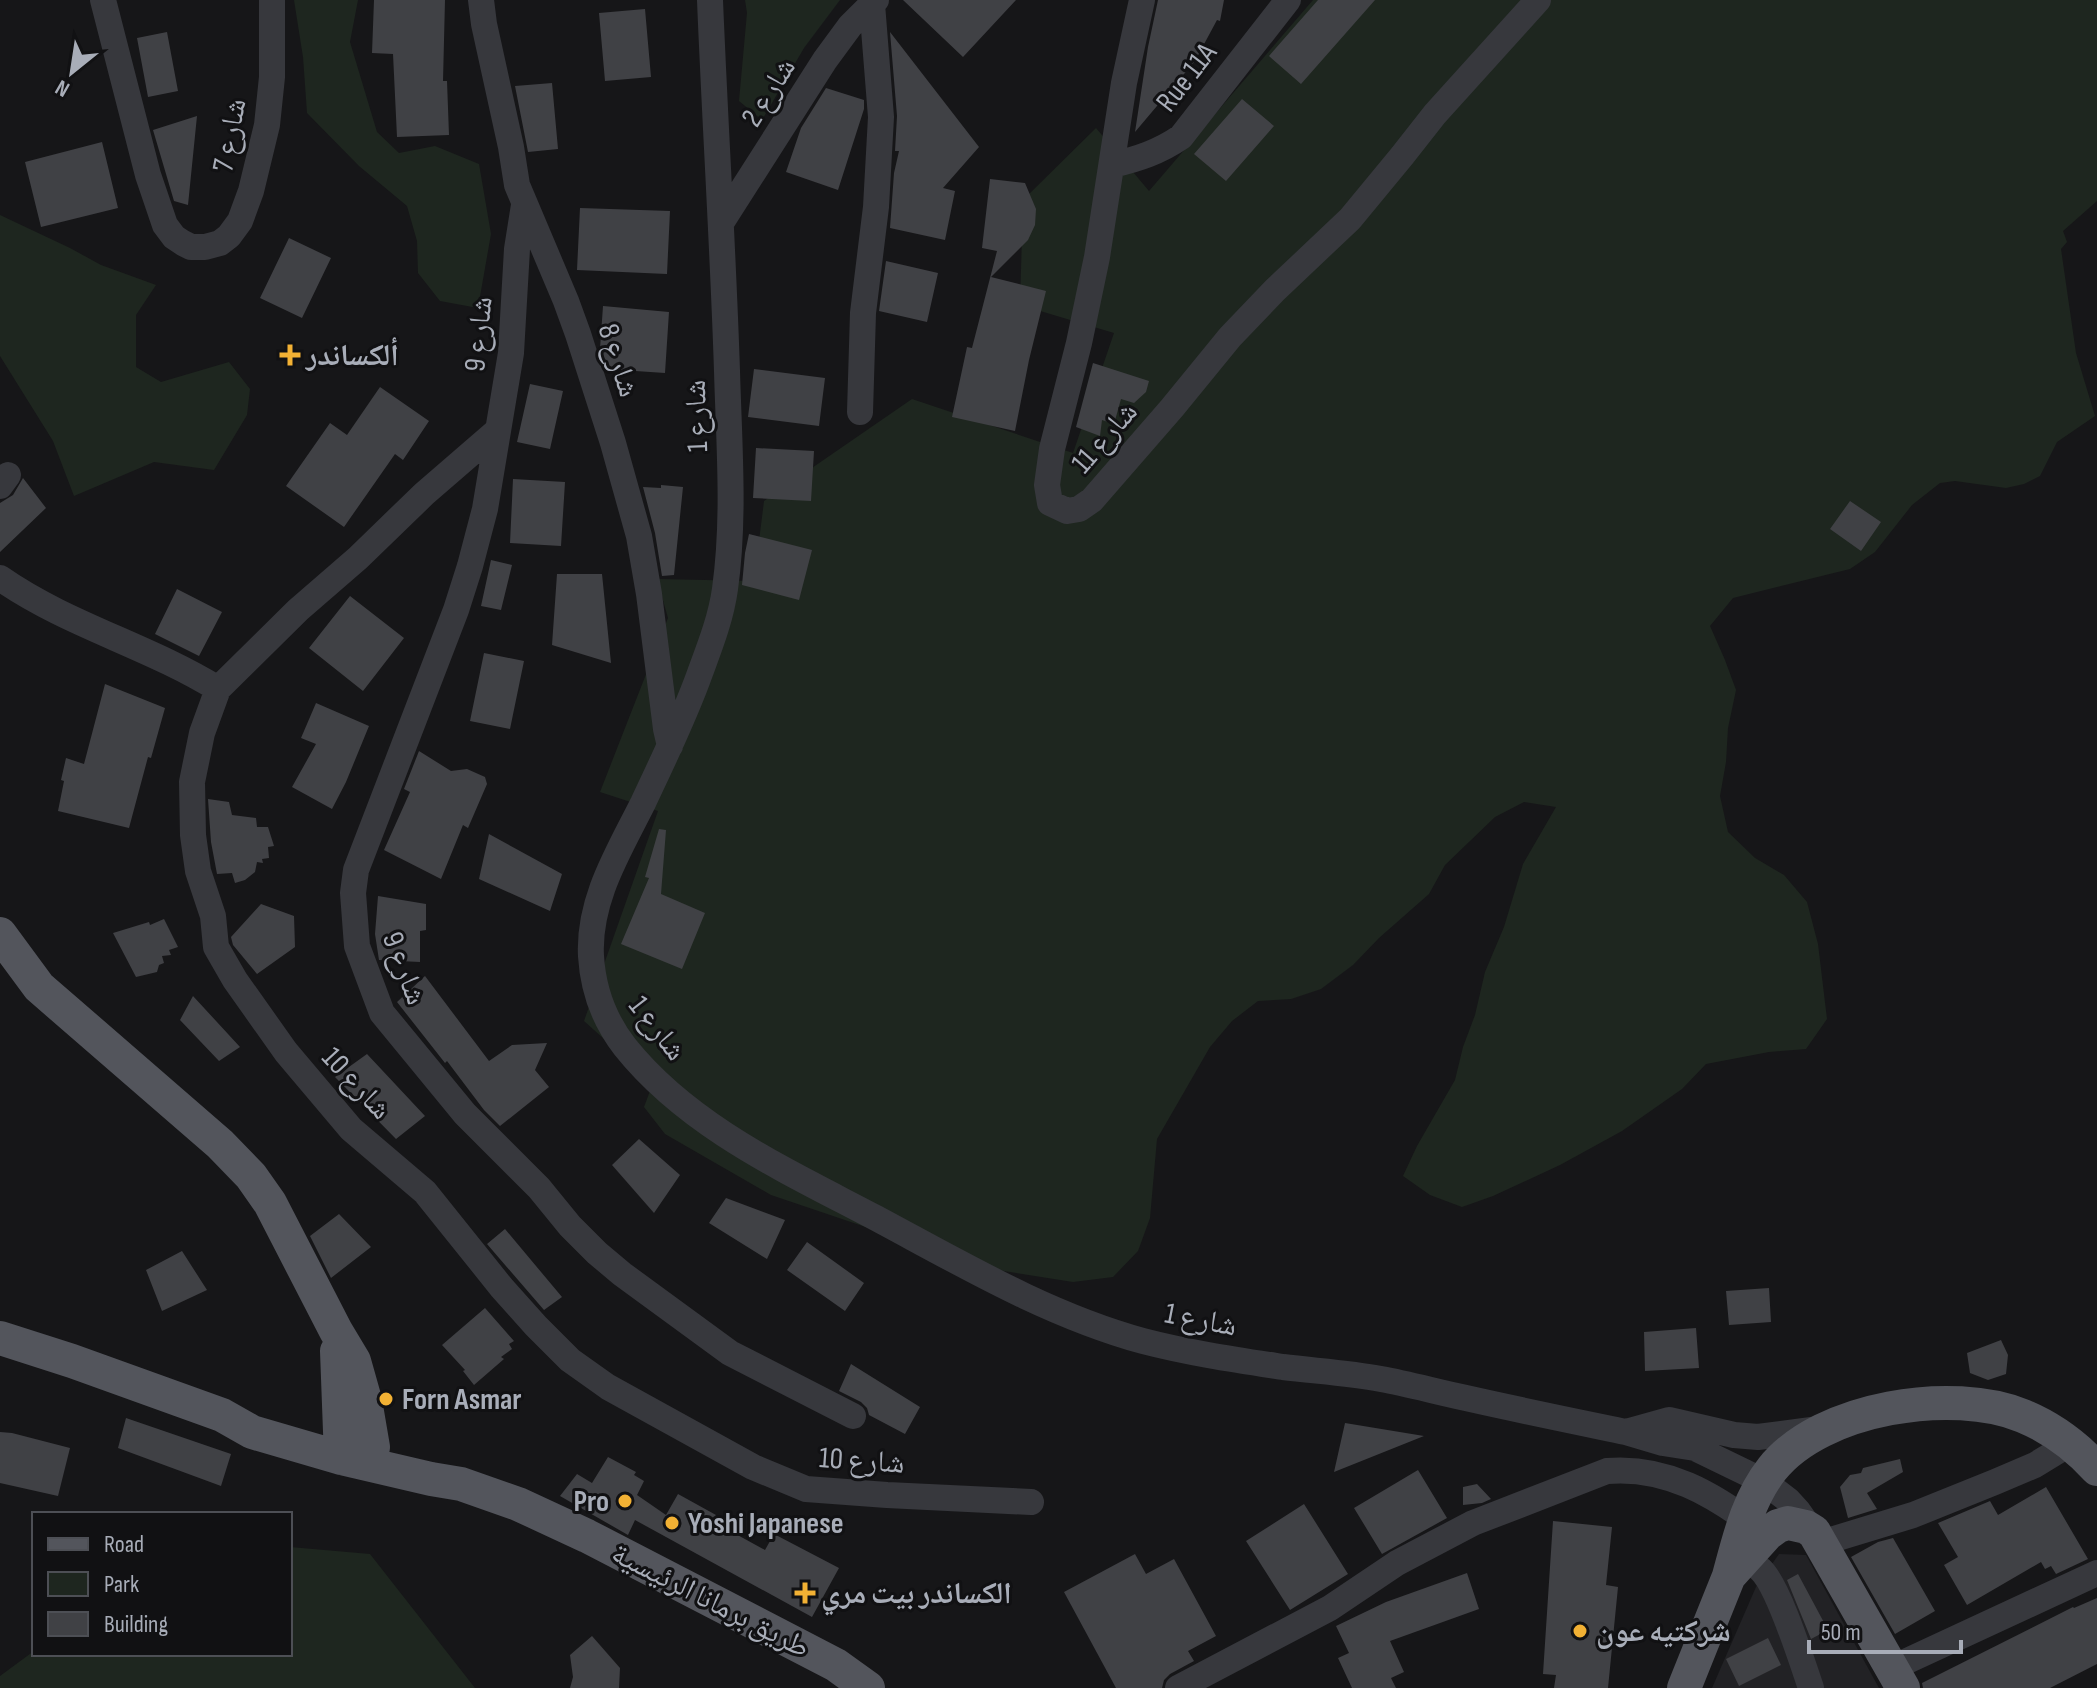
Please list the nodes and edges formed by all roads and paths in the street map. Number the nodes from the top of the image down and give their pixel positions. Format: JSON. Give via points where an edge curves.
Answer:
{"nodes":[{"id":1,"x":103,"y":0,"type":"edge"},
{"id":2,"x":272,"y":0,"type":"edge"},
{"id":3,"x":481,"y":0,"type":"edge"},
{"id":4,"x":710,"y":0,"type":"edge"},
{"id":5,"x":1142,"y":0,"type":"edge"},
{"id":6,"x":1288,"y":0,"type":"edge"},
{"id":7,"x":1538,"y":0,"type":"edge"},
{"id":8,"x":874,"y":2,"type":"edge"},
{"id":9,"x":1112,"y":165,"type":"junction"},
{"id":10,"x":524,"y":205,"type":"junction"},
{"id":11,"x":721,"y":223,"type":"junction"},
{"id":12,"x":860,"y":412,"type":"dead end"},
{"id":13,"x":498,"y":430,"type":"junction"},
{"id":14,"x":0,"y":578,"type":"edge"},
{"id":15,"x":218,"y":689,"type":"junction"},
{"id":16,"x":670,"y":746,"type":"junction"},
{"id":17,"x":0,"y":934,"type":"edge"},
{"id":18,"x":0,"y":1338,"type":"edge"},
{"id":19,"x":853,"y":1416,"type":"dead end"},
{"id":20,"x":1828,"y":1428,"type":"junction"},
{"id":21,"x":1626,"y":1432,"type":"junction"},
{"id":22,"x":356,"y":1452,"type":"junction"},
{"id":23,"x":2088,"y":1456,"type":"edge"},
{"id":24,"x":1763,"y":1481,"type":"junction"},
{"id":25,"x":1031,"y":1502,"type":"dead end"},
{"id":26,"x":1815,"y":1536,"type":"junction"},
{"id":27,"x":1747,"y":1547,"type":"junction"},
{"id":28,"x":2097,"y":1573,"type":"edge"},
{"id":29,"x":1897,"y":1678,"type":"edge"},
{"id":30,"x":868,"y":1688,"type":"edge"},
{"id":31,"x":1178,"y":1688,"type":"edge"},
{"id":32,"x":1684,"y":1688,"type":"edge"},
{"id":33,"x":1811,"y":1688,"type":"edge"}],
"edges":[{"from":1,"to":2,"type":"street","name":"شارع 7","via":[[165,225],[191,247],[220,243],[229,236],[251,191],[267,125]]},
{"from":3,"to":10,"type":"street","name":"شارع 8"},
{"from":4,"to":11,"type":"street","name":"شارع 1"},
{"from":5,"to":9,"type":"street","name":"شارع 11"},
{"from":6,"to":9,"type":"street","name":"Rue 11A","via":[[1181,137],[1143,158]]},
{"from":7,"to":9,"type":"street","name":"شارع 11","via":[[1350,219],[1230,337],[1092,500],[1067,511],[1050,503],[1047,485]]},
{"from":8,"to":11,"type":"street","name":"شارع 2","via":[[825,60]]},
{"from":8,"to":12,"type":"street","via":[[881,117],[863,313]]},
{"from":10,"to":13,"type":"street","name":"شارع 9","via":[[511,353]]},
{"from":10,"to":16,"type":"street","name":"شارع 8","via":[[578,334],[639,536]]},
{"from":11,"to":16,"type":"street","name":"شارع 1","via":[[732,513],[725,593]]},
{"from":13,"to":15,"type":"street","name":"شارع 10"},
{"from":13,"to":19,"type":"street","name":"شارع 9","via":[[470,566],[356,870],[357,946],[382,1013],[465,1114],[597,1253],[730,1353]]},
{"from":14,"to":15,"type":"street"},
{"from":15,"to":25,"type":"street","name":"شارع 10","via":[[192,782],[198,871],[213,916],[216,947],[295,1063],[351,1129],[425,1192],[547,1337],[608,1387],[753,1467],[806,1489]]},
{"from":16,"to":21,"type":"street","name":"شارع 1","via":[[597,904],[591,950],[595,990],[628,1050],[678,1099],[733,1140],[925,1245],[1095,1326],[1197,1352],[1378,1378]]},
{"from":17,"to":22,"type":"main road","via":[[39,987],[220,1144],[270,1203],[336,1331]]},
{"from":18,"to":22,"type":"main road","name":"طريق برمانا الرئيسية","via":[[222,1415],[260,1416]]},
{"from":20,"to":21,"type":"street","via":[[1758,1437],[1669,1420]]},
{"from":20,"to":23,"type":"main road","via":[[1897,1408],[1965,1402],[2021,1415]]},
{"from":20,"to":24,"type":"main road","via":[[1799,1443]]},
{"from":21,"to":24,"type":"street","name":"شارع 1","via":[[1695,1448]]},
{"from":22,"to":30,"type":"main road","name":"طريق برمانا الرئيسية","via":[[426,1462],[461,1484],[518,1504],[836,1665]]},
{"from":23,"to":26,"type":"street","via":[[2035,1465],[1913,1515]]},
{"from":24,"to":26,"type":"street","name":"شارع 1","via":[[1788,1500]]},
{"from":24,"to":27,"type":"main road"},
{"from":26,"to":27,"type":"main road","via":[[1788,1523]]},
{"from":26,"to":29,"type":"main road"},
{"from":27,"to":31,"type":"street","via":[[1695,1488],[1671,1477],[1607,1471],[1473,1523],[1397,1563],[1330,1608]]},
{"from":27,"to":32,"type":"main road"},
{"from":27,"to":33,"type":"street","via":[[1781,1605]]},
{"from":28,"to":29,"type":"street"}]}
